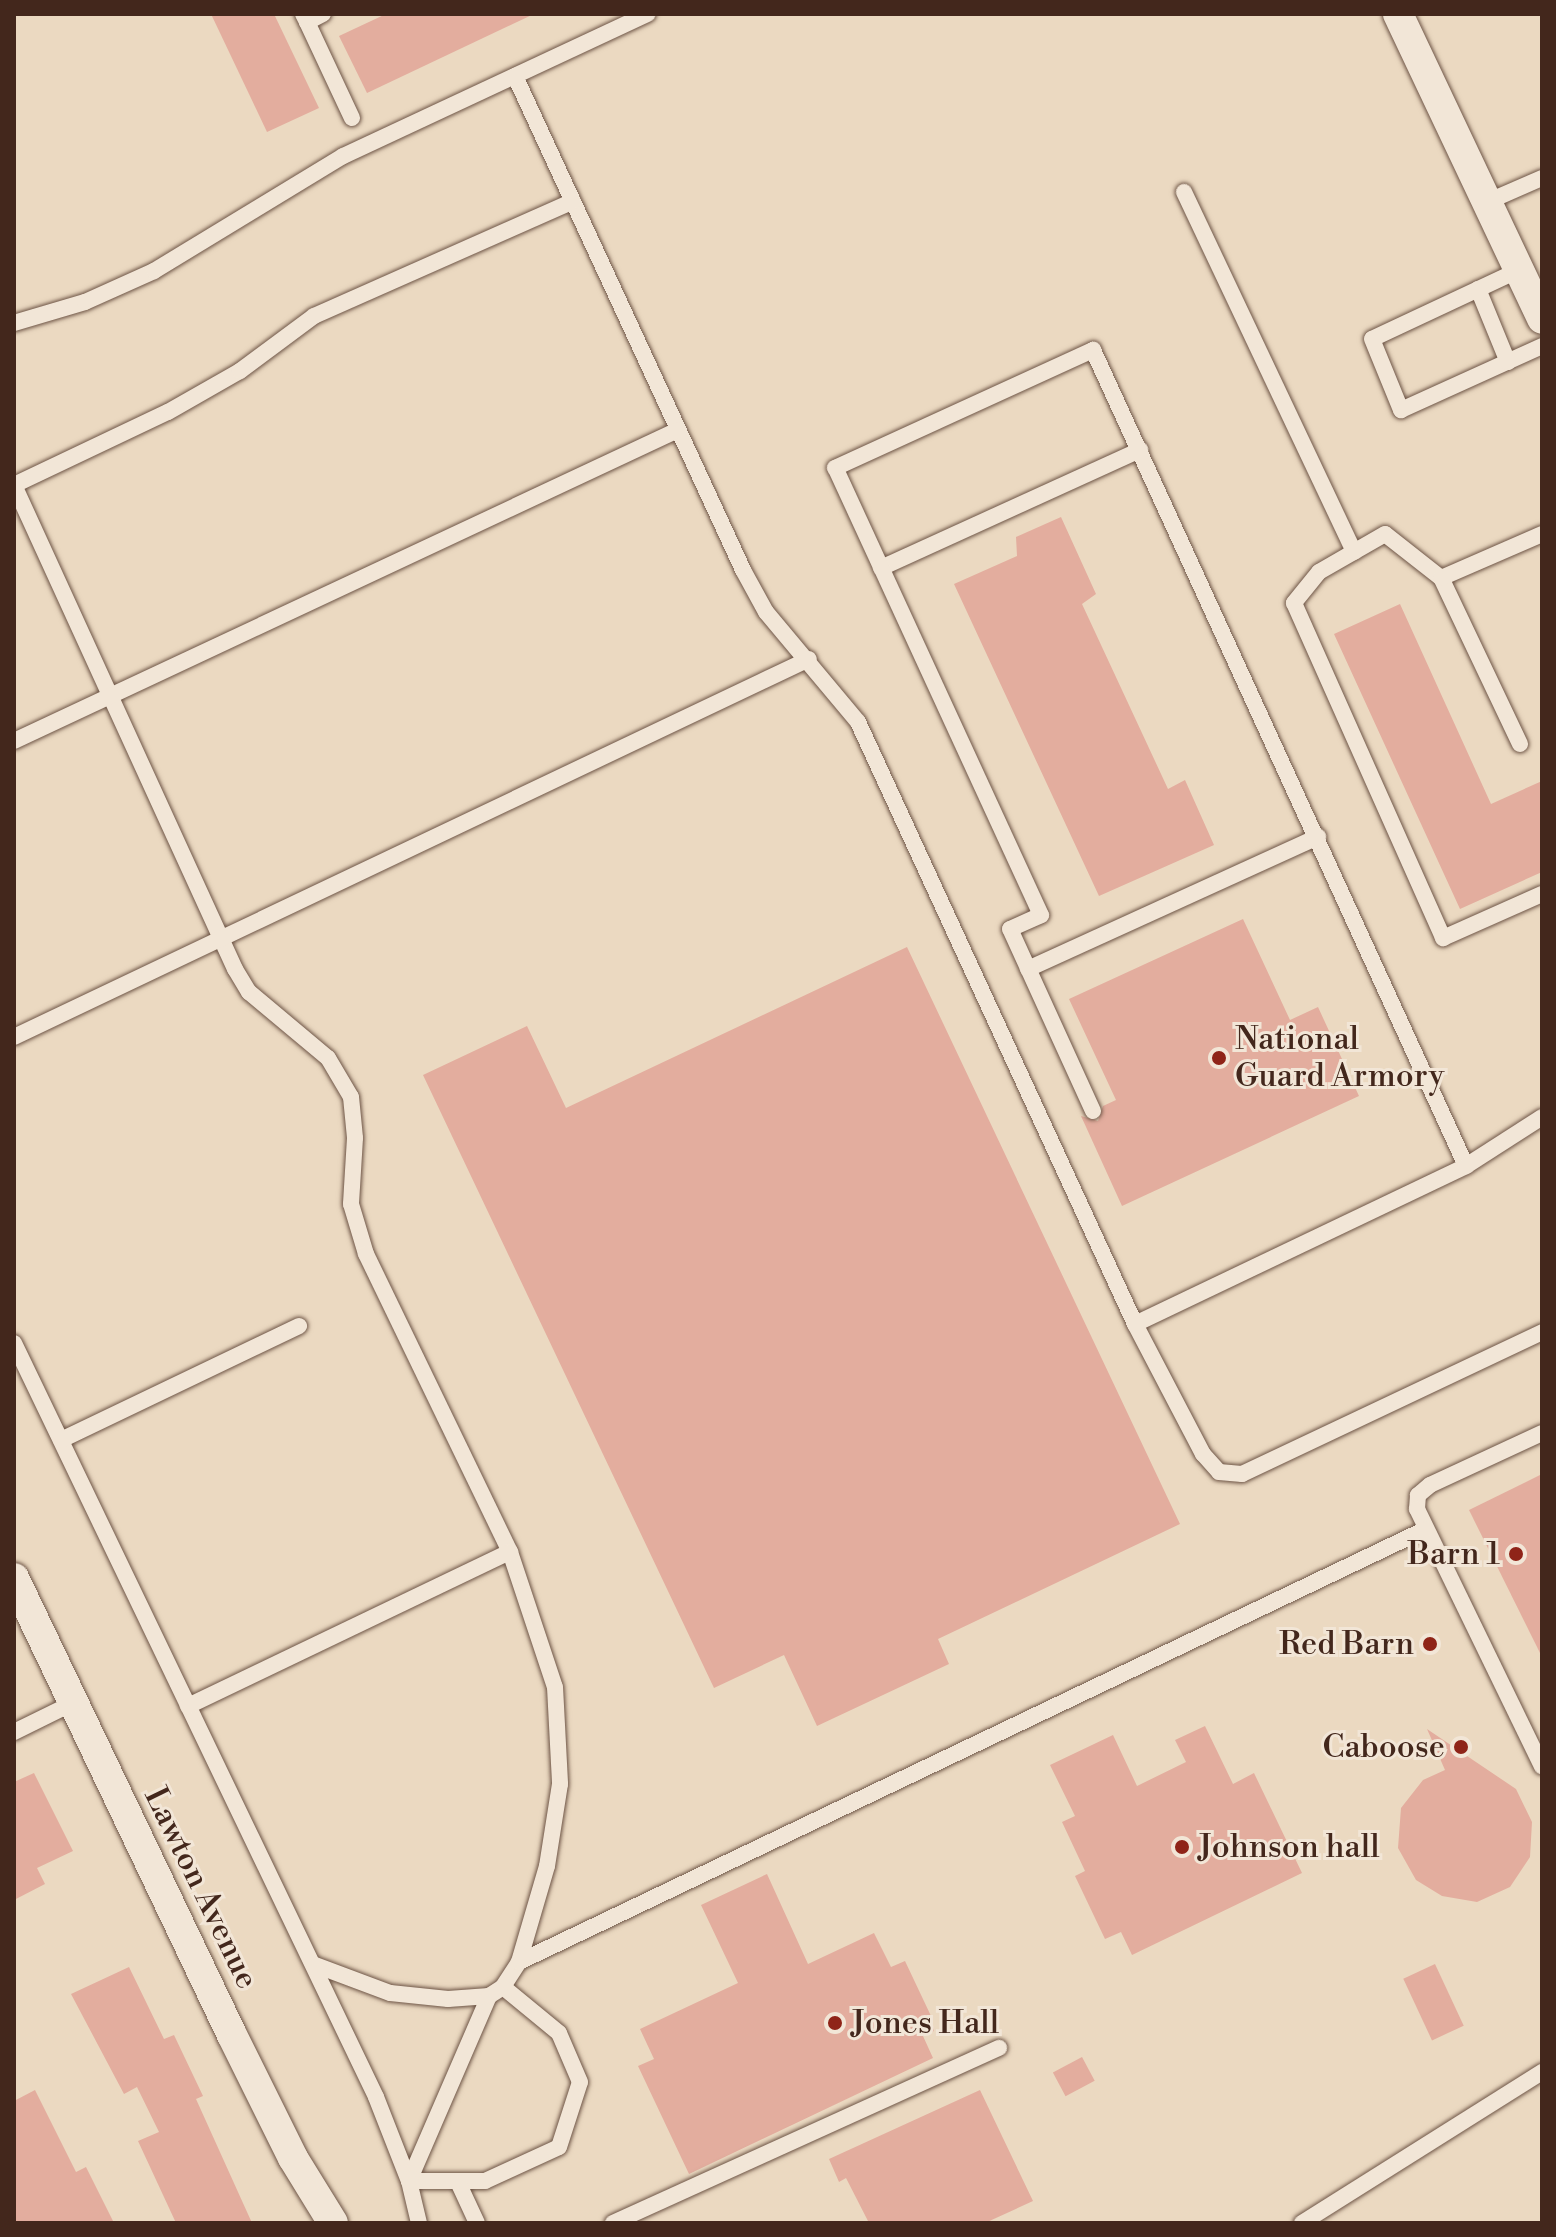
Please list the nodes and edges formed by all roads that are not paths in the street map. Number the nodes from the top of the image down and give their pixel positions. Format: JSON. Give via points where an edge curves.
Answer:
{"nodes":[{"id":1,"x":323,"y":14,"type":"edge"},
{"id":2,"x":648,"y":14,"type":"edge"},
{"id":3,"x":1398,"y":14,"type":"edge"},
{"id":4,"x":305,"y":18,"type":"edge"},
{"id":5,"x":508,"y":79,"type":"junction"},
{"id":6,"x":352,"y":118,"type":"dead end"},
{"id":7,"x":1542,"y":178,"type":"edge"},
{"id":8,"x":1184,"y":192,"type":"dead end"},
{"id":9,"x":573,"y":201,"type":"junction"},
{"id":10,"x":1487,"y":202,"type":"junction"},
{"id":11,"x":1519,"y":270,"type":"junction"},
{"id":12,"x":1478,"y":289,"type":"junction"},
{"id":13,"x":1542,"y":319,"type":"edge"},
{"id":14,"x":14,"y":323,"type":"edge"},
{"id":15,"x":1542,"y":346,"type":"edge"},
{"id":16,"x":1508,"y":362,"type":"junction"},
{"id":17,"x":678,"y":430,"type":"junction"},
{"id":18,"x":1140,"y":450,"type":"junction"},
{"id":19,"x":14,"y":485,"type":"edge"},
{"id":20,"x":1542,"y":534,"type":"edge"},
{"id":21,"x":1354,"y":552,"type":"junction"},
{"id":22,"x":881,"y":568,"type":"junction"},
{"id":23,"x":1441,"y":578,"type":"junction"},
{"id":24,"x":809,"y":659,"type":"junction"},
{"id":25,"x":112,"y":694,"type":"junction"},
{"id":26,"x":14,"y":741,"type":"edge"},
{"id":27,"x":1520,"y":744,"type":"dead end"},
{"id":28,"x":1318,"y":837,"type":"junction"},
{"id":29,"x":1542,"y":894,"type":"edge"},
{"id":30,"x":224,"y":936,"type":"junction"},
{"id":31,"x":1028,"y":969,"type":"junction"},
{"id":32,"x":14,"y":1037,"type":"edge"},
{"id":33,"x":1093,"y":1111,"type":"dead end"},
{"id":34,"x":1542,"y":1117,"type":"edge"},
{"id":35,"x":1466,"y":1166,"type":"junction"},
{"id":36,"x":1135,"y":1324,"type":"junction"},
{"id":37,"x":299,"y":1326,"type":"dead end"},
{"id":38,"x":1542,"y":1332,"type":"edge"},
{"id":39,"x":14,"y":1343,"type":"edge"},
{"id":40,"x":1542,"y":1433,"type":"edge"},
{"id":41,"x":61,"y":1440,"type":"junction"},
{"id":42,"x":1426,"y":1529,"type":"junction"},
{"id":43,"x":510,"y":1552,"type":"junction"},
{"id":44,"x":14,"y":1578,"type":"edge"},
{"id":45,"x":73,"y":1703,"type":"junction"},
{"id":46,"x":188,"y":1706,"type":"junction"},
{"id":47,"x":14,"y":1732,"type":"edge"},
{"id":48,"x":1542,"y":1766,"type":"edge"},
{"id":49,"x":519,"y":1962,"type":"junction"},
{"id":50,"x":313,"y":1964,"type":"junction"},
{"id":51,"x":496,"y":1991,"type":"junction"},
{"id":52,"x":999,"y":2048,"type":"dead end"},
{"id":53,"x":1542,"y":2072,"type":"edge"},
{"id":54,"x":409,"y":2181,"type":"junction"},
{"id":55,"x":458,"y":2182,"type":"junction"},
{"id":56,"x":333,"y":2223,"type":"edge"},
{"id":57,"x":419,"y":2223,"type":"edge"},
{"id":58,"x":477,"y":2223,"type":"edge"},
{"id":59,"x":613,"y":2223,"type":"edge"},
{"id":60,"x":1302,"y":2223,"type":"edge"}],
"edges":[{"from":1,"to":4,"type":"lane"},
{"from":2,"to":5,"type":"lane"},
{"from":3,"to":10,"type":"street"},
{"from":4,"to":6,"type":"lane"},
{"from":5,"to":9,"type":"lane"},
{"from":5,"to":14,"type":"lane","via":[[343,156],[154,271],[85,302]]},
{"from":7,"to":10,"type":"lane"},
{"from":8,"to":21,"type":"lane"},
{"from":9,"to":17,"type":"lane"},
{"from":9,"to":19,"type":"lane","via":[[314,316],[240,371],[180,406]]},
{"from":10,"to":11,"type":"street"},
{"from":11,"to":12,"type":"lane"},
{"from":11,"to":13,"type":"street"},
{"from":12,"to":16,"type":"lane"},
{"from":12,"to":16,"type":"lane","via":[[1372,339],[1401,410]]},
{"from":15,"to":16,"type":"lane"},
{"from":17,"to":24,"type":"lane","via":[[766,612]]},
{"from":17,"to":25,"type":"lane"},
{"from":18,"to":22,"type":"lane"},
{"from":18,"to":22,"type":"lane","via":[[1093,350],[835,468]]},
{"from":18,"to":28,"type":"lane"},
{"from":19,"to":25,"type":"lane"},
{"from":20,"to":23,"type":"lane"},
{"from":21,"to":23,"type":"lane","via":[[1385,534]]},
{"from":21,"to":29,"type":"lane","via":[[1319,572],[1294,603],[1443,938]]},
{"from":22,"to":31,"type":"lane","via":[[1041,915],[1010,929]]},
{"from":23,"to":27,"type":"lane"},
{"from":24,"to":30,"type":"lane"},
{"from":24,"to":36,"type":"lane","via":[[858,722]]},
{"from":25,"to":26,"type":"lane"},
{"from":25,"to":30,"type":"lane"},
{"from":28,"to":31,"type":"lane"},
{"from":28,"to":35,"type":"lane"},
{"from":30,"to":32,"type":"lane"},
{"from":30,"to":43,"type":"lane","via":[[249,992],[314,1044],[351,1097],[351,1204],[366,1254]]},
{"from":31,"to":33,"type":"lane"},
{"from":34,"to":35,"type":"lane"},
{"from":35,"to":36,"type":"lane"},
{"from":36,"to":38,"type":"lane","via":[[1203,1454],[1219,1472],[1242,1474]]},
{"from":37,"to":41,"type":"lane"},
{"from":39,"to":41,"type":"lane"},
{"from":40,"to":42,"type":"lane","via":[[1430,1485],[1418,1495],[1417,1509]]},
{"from":41,"to":46,"type":"lane"},
{"from":42,"to":48,"type":"lane"},
{"from":42,"to":49,"type":"lane"},
{"from":43,"to":46,"type":"lane"},
{"from":43,"to":49,"type":"lane","via":[[555,1687],[560,1784],[547,1866]]},
{"from":44,"to":45,"type":"street","name":"Lawton Avenue"},
{"from":45,"to":47,"type":"lane"},
{"from":45,"to":56,"type":"street","name":"Lawton Avenue","via":[[293,2158]]},
{"from":46,"to":50,"type":"lane"},
{"from":49,"to":51,"type":"lane"},
{"from":50,"to":51,"type":"lane","via":[[390,1993],[448,1999]]},
{"from":50,"to":54,"type":"lane"},
{"from":51,"to":54,"type":"lane"},
{"from":51,"to":55,"type":"lane","via":[[559,2033],[580,2082],[559,2147],[485,2181]]},
{"from":52,"to":59,"type":"lane"},
{"from":53,"to":60,"type":"lane"},
{"from":54,"to":55,"type":"lane"},
{"from":54,"to":57,"type":"lane"},
{"from":55,"to":58,"type":"lane"}]}
